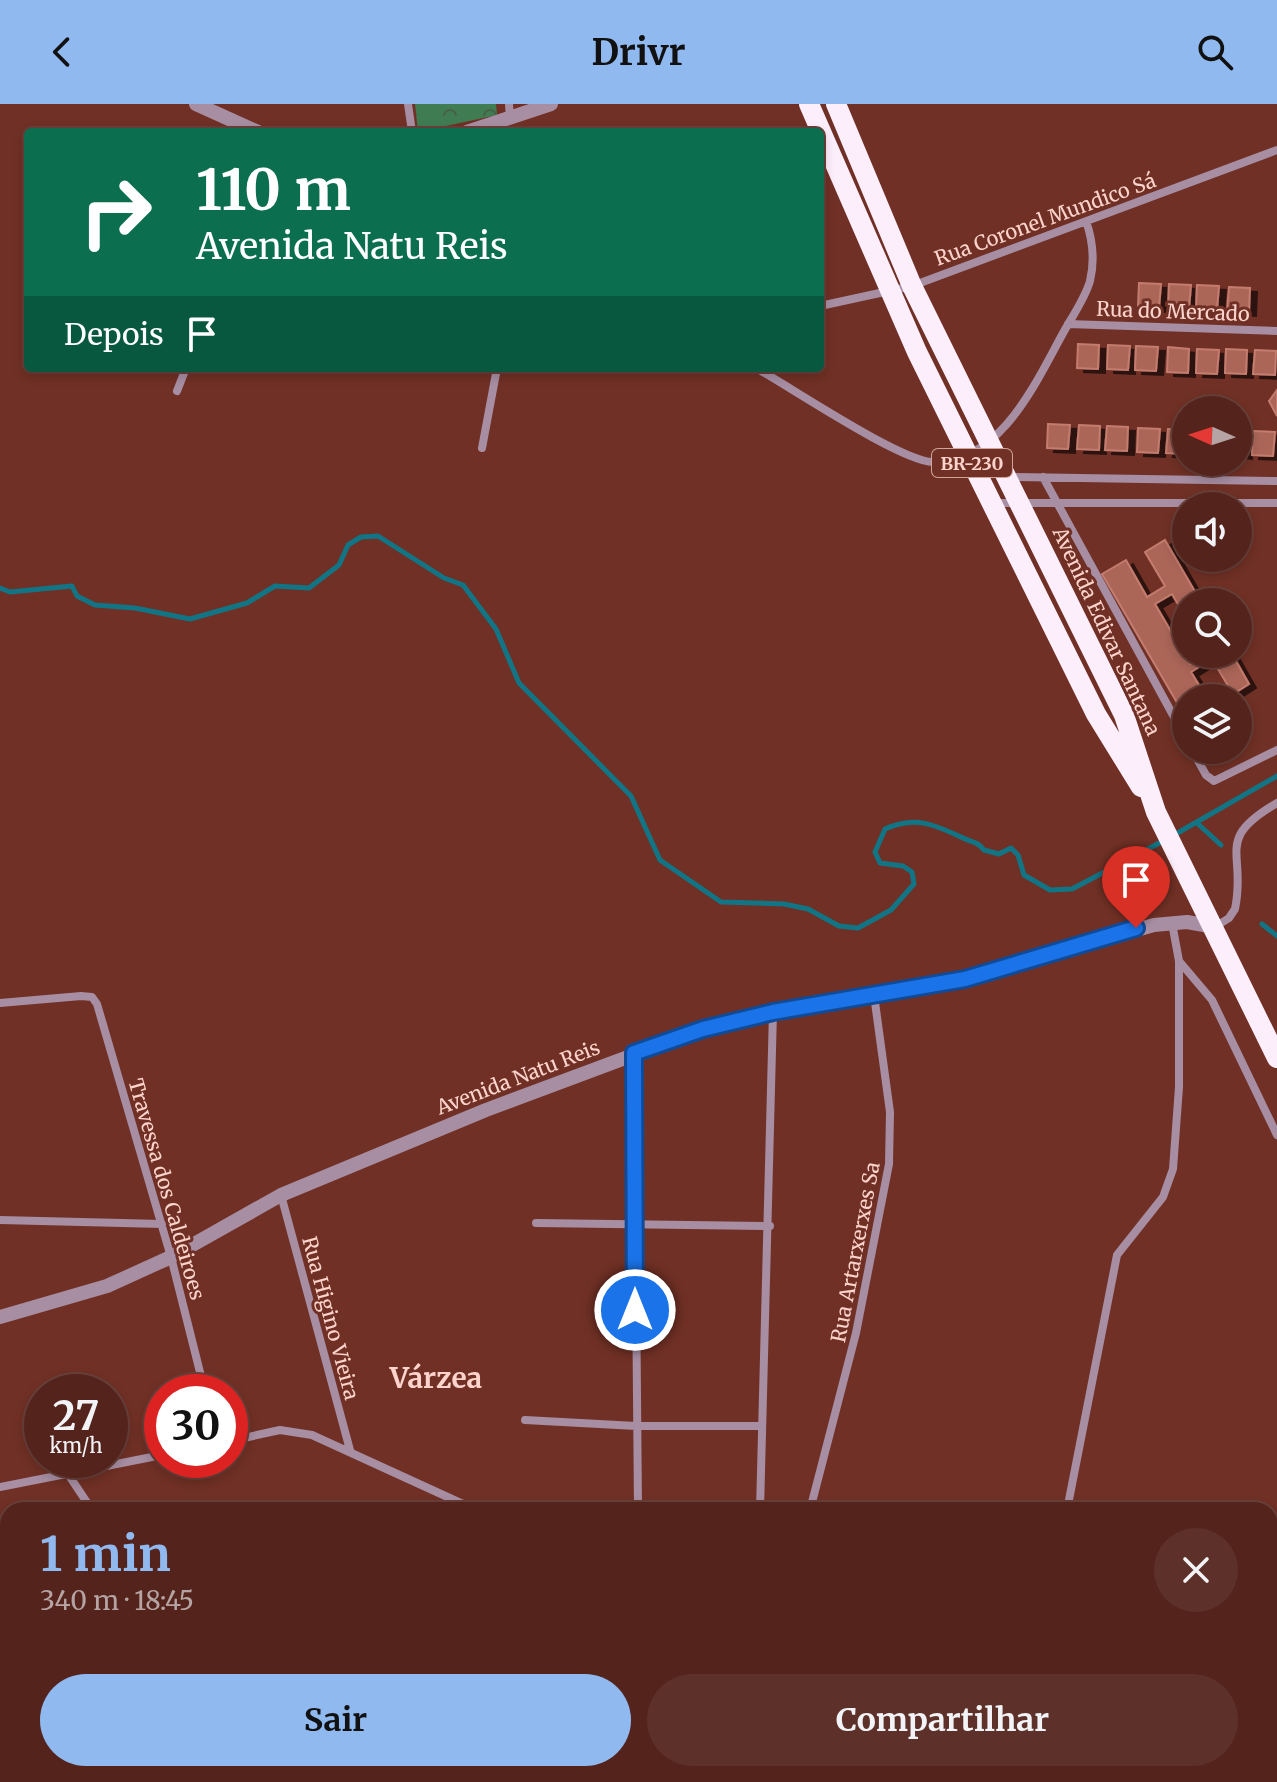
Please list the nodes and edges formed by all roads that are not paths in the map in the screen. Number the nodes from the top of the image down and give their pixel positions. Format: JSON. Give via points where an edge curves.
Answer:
{"nodes":[{"id":1,"x":196,"y":104,"type":"edge"},
{"id":2,"x":408,"y":104,"type":"edge"},
{"id":3,"x":551,"y":104,"type":"edge"},
{"id":4,"x":809,"y":104,"type":"edge"},
{"id":5,"x":836,"y":104,"type":"edge"},
{"id":6,"x":510,"y":111,"type":"edge"},
{"id":7,"x":249,"y":128,"type":"edge"},
{"id":8,"x":411,"y":128,"type":"edge"},
{"id":9,"x":475,"y":128,"type":"edge"},
{"id":10,"x":819,"y":128,"type":"edge"},
{"id":11,"x":824,"y":139,"type":"edge"},
{"id":12,"x":1277,"y":150,"type":"edge"},
{"id":13,"x":1086,"y":221,"type":"junction"},
{"id":14,"x":912,"y":286,"type":"junction"},
{"id":15,"x":891,"y":293,"type":"junction"},
{"id":16,"x":824,"y":305,"type":"edge"},
{"id":17,"x":1068,"y":324,"type":"junction"},
{"id":18,"x":1277,"y":331,"type":"edge"},
{"id":19,"x":184,"y":372,"type":"edge"},
{"id":20,"x":496,"y":372,"type":"edge"},
{"id":21,"x":763,"y":372,"type":"edge"},
{"id":22,"x":177,"y":391,"type":"dead end"},
{"id":23,"x":988,"y":443,"type":"junction"},
{"id":24,"x":482,"y":448,"type":"dead end"},
{"id":25,"x":967,"y":453,"type":"junction"},
{"id":26,"x":1006,"y":477,"type":"junction"},
{"id":27,"x":1043,"y":477,"type":"junction"},
{"id":28,"x":1277,"y":481,"type":"edge"},
{"id":29,"x":1019,"y":500,"type":"junction"},
{"id":30,"x":1054,"y":500,"type":"junction"},
{"id":31,"x":994,"y":503,"type":"junction"},
{"id":32,"x":1277,"y":503,"type":"edge"},
{"id":33,"x":1172,"y":714,"type":"edge"},
{"id":34,"x":1277,"y":750,"type":"edge"},
{"id":35,"x":1252,"y":762,"type":"edge"},
{"id":36,"x":1200,"y":764,"type":"edge"},
{"id":37,"x":1249,"y":764,"type":"edge"},
{"id":38,"x":1277,"y":803,"type":"edge"},
{"id":39,"x":1158,"y":817,"type":"junction"},
{"id":40,"x":1172,"y":922,"type":"junction"},
{"id":41,"x":1215,"y":927,"type":"junction"},
{"id":42,"x":1179,"y":961,"type":"junction"},
{"id":43,"x":874,"y":995,"type":"junction"},
{"id":44,"x":0,"y":1003,"type":"edge"},
{"id":45,"x":773,"y":1012,"type":"junction"},
{"id":46,"x":634,"y":1053,"type":"junction"},
{"id":47,"x":1277,"y":1058,"type":"edge"},
{"id":48,"x":1277,"y":1135,"type":"edge"},
{"id":49,"x":281,"y":1195,"type":"junction"},
{"id":50,"x":0,"y":1220,"type":"edge"},
{"id":51,"x":536,"y":1223,"type":"dead end"},
{"id":52,"x":635,"y":1223,"type":"junction"},
{"id":53,"x":162,"y":1224,"type":"junction"},
{"id":54,"x":770,"y":1226,"type":"junction"},
{"id":55,"x":171,"y":1257,"type":"junction"},
{"id":56,"x":0,"y":1317,"type":"edge"},
{"id":57,"x":200,"y":1374,"type":"edge"},
{"id":58,"x":525,"y":1420,"type":"dead end"},
{"id":59,"x":636,"y":1426,"type":"junction"},
{"id":60,"x":762,"y":1426,"type":"junction"},
{"id":61,"x":248,"y":1437,"type":"edge"},
{"id":62,"x":350,"y":1450,"type":"junction"},
{"id":63,"x":47,"y":1478,"type":"edge"},
{"id":64,"x":71,"y":1478,"type":"edge"},
{"id":65,"x":0,"y":1487,"type":"edge"},
{"id":66,"x":87,"y":1502,"type":"edge"},
{"id":67,"x":459,"y":1502,"type":"edge"},
{"id":68,"x":638,"y":1502,"type":"edge"},
{"id":69,"x":760,"y":1502,"type":"edge"},
{"id":70,"x":812,"y":1502,"type":"edge"},
{"id":71,"x":1069,"y":1502,"type":"edge"}],
"edges":[{"from":1,"to":7,"type":"street"},
{"from":2,"to":8,"type":"street"},
{"from":3,"to":6,"type":"street"},
{"from":4,"to":10,"type":"highway","name":"Avenida Edivar Santana","number":"BR-230"},
{"from":5,"to":14,"type":"highway","name":"Avenida Edivar Santana","number":"BR-230"},
{"from":6,"to":9,"type":"street"},
{"from":11,"to":15,"type":"highway","name":"Avenida Edivar Santana","number":"BR-230"},
{"from":12,"to":13,"type":"street","name":"Rua Coronel Mundico Sá"},
{"from":13,"to":14,"type":"street","name":"Rua Coronel Mundico Sá"},
{"from":13,"to":17,"type":"street","via":[[1091,234],[1089,285]]},
{"from":14,"to":15,"type":"street","name":"Rua Coronel Mundico Sá"},
{"from":14,"to":23,"type":"highway","name":"Avenida Edivar Santana","number":"BR-230"},
{"from":15,"to":16,"type":"street","name":"Rua Coronel Mundico Sá"},
{"from":15,"to":25,"type":"highway","name":"Avenida Edivar Santana","number":"BR-230"},
{"from":17,"to":18,"type":"street","name":"Rua do Mercado"},
{"from":17,"to":23,"type":"street","via":[[1015,413]]},
{"from":19,"to":22,"type":"street"},
{"from":20,"to":24,"type":"street"},
{"from":21,"to":25,"type":"street","via":[[913,458],[949,460]]},
{"from":23,"to":25,"type":"street"},
{"from":23,"to":26,"type":"highway","name":"Avenida Edivar Santana","number":"BR-230"},
{"from":25,"to":31,"type":"highway","name":"Avenida Edivar Santana","number":"BR-230"},
{"from":26,"to":27,"type":"street"},
{"from":26,"to":29,"type":"highway","name":"Avenida Edivar Santana","number":"BR-230"},
{"from":27,"to":28,"type":"street"},
{"from":27,"to":30,"type":"street"},
{"from":29,"to":30,"type":"street"},
{"from":29,"to":31,"type":"street"},
{"from":29,"to":39,"type":"highway","name":"Avenida Edivar Santana","number":"BR-230","via":[[1124,715]]},
{"from":30,"to":32,"type":"street"},
{"from":30,"to":33,"type":"street"},
{"from":31,"to":39,"type":"highway","name":"Avenida Edivar Santana","number":"BR-230","via":[[1096,714]]},
{"from":34,"to":35,"type":"street"},
{"from":36,"to":37,"type":"street","via":[[1214,781]]},
{"from":38,"to":41,"type":"street","via":[[1247,822],[1237,836],[1235,909]]},
{"from":39,"to":41,"type":"highway","number":"BR-230"},
{"from":40,"to":41,"type":"street","name":"Avenida Natu Reis"},
{"from":40,"to":42,"type":"street"},
{"from":40,"to":43,"type":"street","name":"Avenida Natu Reis","via":[[1116,933],[965,979]]},
{"from":41,"to":47,"type":"highway","number":"BR-230"},
{"from":42,"to":48,"type":"street","via":[[1212,1000]]},
{"from":42,"to":71,"type":"street","via":[[1173,1169],[1156,1208],[1117,1255]]},
{"from":43,"to":45,"type":"street","name":"Avenida Natu Reis"},
{"from":43,"to":70,"type":"street","name":"Rua Artarxerxes Sa","via":[[890,1112],[889,1164],[856,1333]]},
{"from":44,"to":53,"type":"street","name":"Travessa dos Caldeiroes","via":[[92,997]]},
{"from":45,"to":46,"type":"street","name":"Avenida Natu Reis"},
{"from":45,"to":54,"type":"street"},
{"from":46,"to":49,"type":"street","name":"Avenida Natu Reis"},
{"from":46,"to":52,"type":"street"},
{"from":49,"to":55,"type":"street","name":"Avenida Natu Reis"},
{"from":49,"to":62,"type":"street","name":"Rua Higino Vieira"},
{"from":50,"to":53,"type":"street"},
{"from":51,"to":52,"type":"street"},
{"from":52,"to":54,"type":"street"},
{"from":52,"to":59,"type":"street"},
{"from":53,"to":55,"type":"street","name":"Travessa dos Caldeiroes"},
{"from":54,"to":60,"type":"street"},
{"from":55,"to":56,"type":"street","name":"Avenida Natu Reis","via":[[107,1286]]},
{"from":55,"to":57,"type":"street","name":"Travessa dos Caldeiroes"},
{"from":58,"to":59,"type":"street"},
{"from":59,"to":60,"type":"street"},
{"from":59,"to":68,"type":"street"},
{"from":60,"to":69,"type":"street"},
{"from":61,"to":62,"type":"street","via":[[280,1430]]},
{"from":62,"to":67,"type":"street"},
{"from":63,"to":65,"type":"street"},
{"from":64,"to":66,"type":"street"}]}
